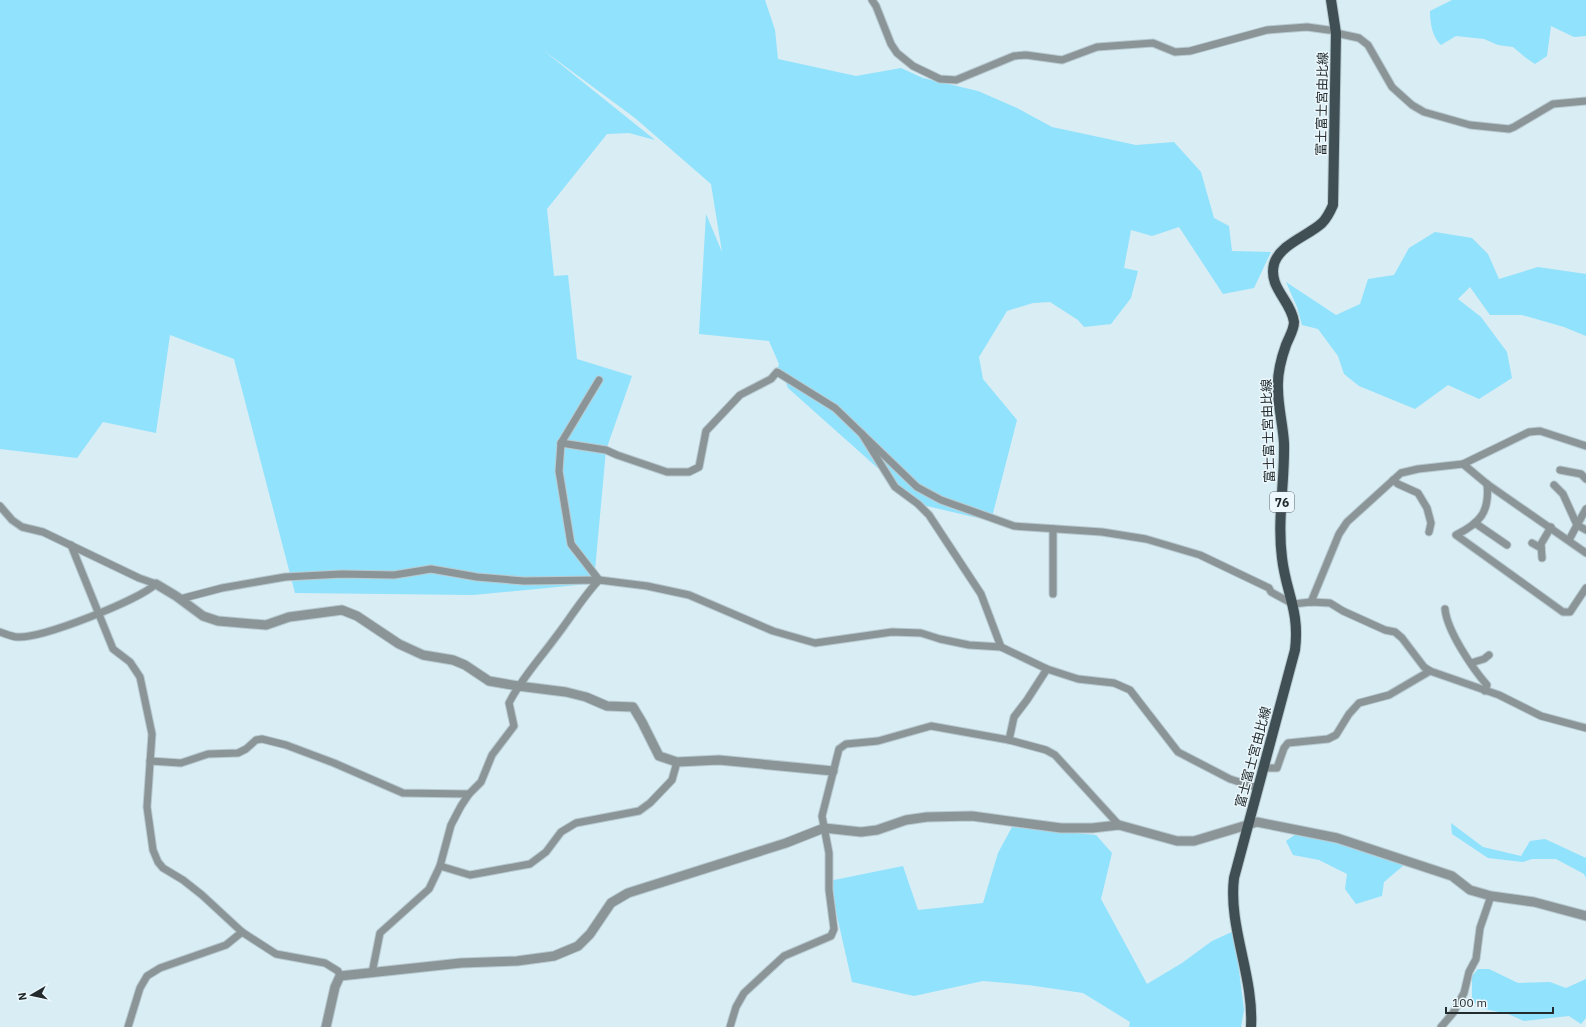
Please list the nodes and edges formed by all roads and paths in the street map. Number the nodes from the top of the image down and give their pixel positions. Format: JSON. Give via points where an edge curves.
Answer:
{"nodes":[{"id":1,"x":872,"y":0,"type":"edge"},
{"id":2,"x":1331,"y":0,"type":"edge"},
{"id":3,"x":1336,"y":32,"type":"junction"},
{"id":4,"x":1586,"y":100,"type":"edge"},
{"id":5,"x":599,"y":380,"type":"dead end"},
{"id":6,"x":862,"y":434,"type":"junction"},
{"id":7,"x":561,"y":443,"type":"junction"},
{"id":8,"x":1586,"y":446,"type":"edge"},
{"id":9,"x":1463,"y":464,"type":"junction"},
{"id":10,"x":1560,"y":470,"type":"dead end"},
{"id":11,"x":1586,"y":479,"type":"edge"},
{"id":12,"x":1393,"y":480,"type":"junction"},
{"id":13,"x":1487,"y":484,"type":"junction"},
{"id":14,"x":1554,"y":485,"type":"dead end"},
{"id":15,"x":0,"y":506,"type":"edge"},
{"id":16,"x":1586,"y":509,"type":"edge"},
{"id":17,"x":1475,"y":523,"type":"junction"},
{"id":18,"x":1577,"y":525,"type":"junction"},
{"id":19,"x":1551,"y":528,"type":"junction"},
{"id":20,"x":1053,"y":529,"type":"junction"},
{"id":21,"x":1586,"y":530,"type":"edge"},
{"id":22,"x":1429,"y":532,"type":"dead end"},
{"id":23,"x":1569,"y":540,"type":"junction"},
{"id":24,"x":1532,"y":543,"type":"dead end"},
{"id":25,"x":71,"y":545,"type":"junction"},
{"id":26,"x":1507,"y":545,"type":"dead end"},
{"id":27,"x":1541,"y":548,"type":"junction"},
{"id":28,"x":1586,"y":553,"type":"edge"},
{"id":29,"x":1542,"y":558,"type":"dead end"},
{"id":30,"x":599,"y":580,"type":"junction"},
{"id":31,"x":156,"y":584,"type":"junction"},
{"id":32,"x":1586,"y":588,"type":"edge"},
{"id":33,"x":1053,"y":594,"type":"dead end"},
{"id":34,"x":180,"y":599,"type":"junction"},
{"id":35,"x":1311,"y":602,"type":"junction"},
{"id":36,"x":1294,"y":604,"type":"junction"},
{"id":37,"x":1445,"y":609,"type":"dead end"},
{"id":38,"x":98,"y":613,"type":"junction"},
{"id":39,"x":0,"y":632,"type":"edge"},
{"id":40,"x":1001,"y":647,"type":"junction"},
{"id":41,"x":1490,"y":655,"type":"dead end"},
{"id":42,"x":1471,"y":663,"type":"junction"},
{"id":43,"x":1047,"y":669,"type":"junction"},
{"id":44,"x":1430,"y":671,"type":"junction"},
{"id":45,"x":518,"y":686,"type":"junction"},
{"id":46,"x":1485,"y":691,"type":"junction"},
{"id":47,"x":1586,"y":728,"type":"edge"},
{"id":48,"x":1009,"y":740,"type":"junction"},
{"id":49,"x":150,"y":761,"type":"junction"},
{"id":50,"x":676,"y":762,"type":"junction"},
{"id":51,"x":1263,"y":768,"type":"junction"},
{"id":52,"x":833,"y":771,"type":"junction"},
{"id":53,"x":1258,"y":788,"type":"junction"},
{"id":54,"x":469,"y":794,"type":"junction"},
{"id":55,"x":1248,"y":823,"type":"junction"},
{"id":56,"x":1119,"y":824,"type":"junction"},
{"id":57,"x":824,"y":828,"type":"junction"},
{"id":58,"x":440,"y":866,"type":"junction"},
{"id":59,"x":1491,"y":896,"type":"junction"},
{"id":60,"x":1586,"y":916,"type":"edge"},
{"id":61,"x":242,"y":932,"type":"junction"},
{"id":62,"x":372,"y":973,"type":"junction"},
{"id":63,"x":340,"y":976,"type":"junction"},
{"id":64,"x":128,"y":1027,"type":"edge"},
{"id":65,"x":326,"y":1027,"type":"edge"},
{"id":66,"x":730,"y":1027,"type":"edge"},
{"id":67,"x":1251,"y":1027,"type":"edge"},
{"id":68,"x":1441,"y":1027,"type":"edge"}],
"edges":[{"from":1,"to":3,"type":"street","via":[[890,44],[897,54],[913,66],[940,78],[956,80],[1014,56],[1062,60],[1097,46],[1153,43],[1175,52],[1190,51],[1267,30],[1307,27]]},
{"from":2,"to":3,"type":"main road","name":"富士富士宮由比線","number":"76"},
{"from":3,"to":4,"type":"street","via":[[1359,38],[1368,45],[1392,86],[1412,106],[1435,116],[1470,125],[1508,129],[1553,104]]},
{"from":3,"to":36,"type":"main road","name":"富士富士宮由比線","number":"76","via":[[1333,205],[1330,214],[1322,223],[1284,250],[1275,262],[1273,270],[1276,288],[1291,311],[1294,323],[1281,361],[1278,390],[1284,443],[1280,524],[1282,558]]},
{"from":5,"to":7,"type":"street"},
{"from":6,"to":7,"type":"street","via":[[835,408],[777,372],[771,379],[740,395],[706,431],[699,467],[689,472],[667,472],[606,450]]},
{"from":6,"to":20,"type":"street","via":[[917,488],[941,500],[1014,526]]},
{"from":6,"to":40,"type":"street","via":[[895,487],[929,515],[976,587]]},
{"from":7,"to":30,"type":"street","via":[[559,471],[571,544]]},
{"from":8,"to":9,"type":"street","via":[[1540,431],[1529,432]]},
{"from":9,"to":12,"type":"street","via":[[1406,471]]},
{"from":9,"to":13,"type":"street"},
{"from":10,"to":11,"type":"street","via":[[1581,474]]},
{"from":12,"to":22,"type":"street","via":[[1418,493],[1427,508],[1431,523]]},
{"from":12,"to":35,"type":"street","via":[[1347,522],[1339,534]]},
{"from":13,"to":17,"type":"street","via":[[1486,510]]},
{"from":13,"to":19,"type":"street"},
{"from":14,"to":18,"type":"street","via":[[1563,494]]},
{"from":15,"to":25,"type":"street","via":[[22,527],[43,532]]},
{"from":16,"to":18,"type":"street"},
{"from":17,"to":26,"type":"street"},
{"from":17,"to":32,"type":"street","via":[[1456,535],[1563,612],[1570,612]]},
{"from":18,"to":21,"type":"street"},
{"from":18,"to":23,"type":"street"},
{"from":19,"to":23,"type":"street"},
{"from":19,"to":27,"type":"street"},
{"from":20,"to":33,"type":"street"},
{"from":20,"to":36,"type":"street","via":[[1146,538],[1200,556],[1269,588],[1271,592]]},
{"from":23,"to":28,"type":"street"},
{"from":24,"to":27,"type":"street"},
{"from":25,"to":31,"type":"street"},
{"from":25,"to":38,"type":"street"},
{"from":27,"to":29,"type":"street"},
{"from":30,"to":34,"type":"street","via":[[524,581],[431,570],[394,575],[342,574],[285,578],[222,588]]},
{"from":30,"to":40,"type":"street","via":[[689,595],[773,631],[815,643],[892,632],[921,633],[970,645]]},
{"from":30,"to":45,"type":"street","via":[[586,593]]},
{"from":31,"to":34,"type":"street"},
{"from":31,"to":38,"type":"street","via":[[138,596]]},
{"from":34,"to":45,"type":"street","via":[[203,616],[218,621],[266,625],[289,617],[342,610],[357,616],[399,644],[423,655],[453,660],[489,681]]},
{"from":35,"to":36,"type":"street"},
{"from":35,"to":44,"type":"street","via":[[1330,603],[1385,630],[1395,632]]},
{"from":36,"to":51,"type":"main road","name":"富士富士宮由比線","number":"76","via":[[1297,626],[1295,650]]},
{"from":37,"to":42,"type":"street","via":[[1446,617]]},
{"from":38,"to":39,"type":"street","via":[[35,635],[18,637]]},
{"from":38,"to":49,"type":"street","via":[[113,648],[130,662],[140,677],[152,734]]},
{"from":40,"to":43,"type":"street"},
{"from":41,"to":42,"type":"street"},
{"from":42,"to":46,"type":"street","via":[[1487,685]]},
{"from":43,"to":48,"type":"street","via":[[1014,717]]},
{"from":43,"to":53,"type":"street","via":[[1078,679],[1114,682],[1130,690],[1178,752],[1230,779]]},
{"from":44,"to":46,"type":"street"},
{"from":44,"to":51,"type":"street","via":[[1389,695],[1360,703],[1336,735],[1328,739],[1288,743],[1277,768]]},
{"from":45,"to":50,"type":"street","via":[[566,692],[607,706],[633,707],[659,756]]},
{"from":45,"to":54,"type":"street","via":[[509,703],[514,726],[492,755],[481,782]]},
{"from":46,"to":47,"type":"street","via":[[1499,695],[1541,716]]},
{"from":48,"to":52,"type":"street","via":[[932,726],[878,741],[846,744],[839,749]]},
{"from":48,"to":56,"type":"street","via":[[1055,755]]},
{"from":49,"to":54,"type":"street","via":[[181,763],[208,754],[238,753],[256,740],[262,739],[328,760],[403,793]]},
{"from":49,"to":61,"type":"street","via":[[147,807],[153,850],[158,862],[163,868],[184,880]]},
{"from":50,"to":52,"type":"street","via":[[719,760]]},
{"from":50,"to":58,"type":"street","via":[[672,780],[639,811],[576,823],[561,832],[546,852],[530,864],[470,876]]},
{"from":51,"to":53,"type":"main road","name":"富士富士宮由比線","number":"76"},
{"from":52,"to":57,"type":"street","via":[[822,816]]},
{"from":53,"to":55,"type":"main road","name":"富士富士宮由比線","number":"76"},
{"from":54,"to":58,"type":"street","via":[[460,806],[452,825]]},
{"from":55,"to":56,"type":"street","via":[[1194,841],[1177,841]]},
{"from":55,"to":59,"type":"street","via":[[1257,822],[1337,838],[1452,876],[1470,890]]},
{"from":55,"to":67,"type":"main road","name":"富士富士宮由比線","number":"76","via":[[1232,891],[1248,977]]},
{"from":56,"to":57,"type":"street","via":[[1092,828],[1061,828],[972,816],[927,816],[861,832]]},
{"from":57,"to":62,"type":"street","via":[[786,844],[628,893],[611,903],[590,934],[578,946],[554,956]]},
{"from":57,"to":66,"type":"street","via":[[829,853],[829,890],[834,929],[831,936],[784,956],[744,993],[736,1007]]},
{"from":58,"to":62,"type":"street","via":[[429,889],[421,898],[380,933]]},
{"from":59,"to":60,"type":"street","via":[[1534,902]]},
{"from":59,"to":68,"type":"street","via":[[1480,928],[1476,959],[1469,972],[1464,993],[1453,1013]]},
{"from":61,"to":63,"type":"street","via":[[276,954],[325,963],[338,971]]},
{"from":61,"to":64,"type":"street","via":[[226,945],[160,968],[147,976],[140,988]]},
{"from":62,"to":63,"type":"street"},
{"from":63,"to":65,"type":"street"}]}
